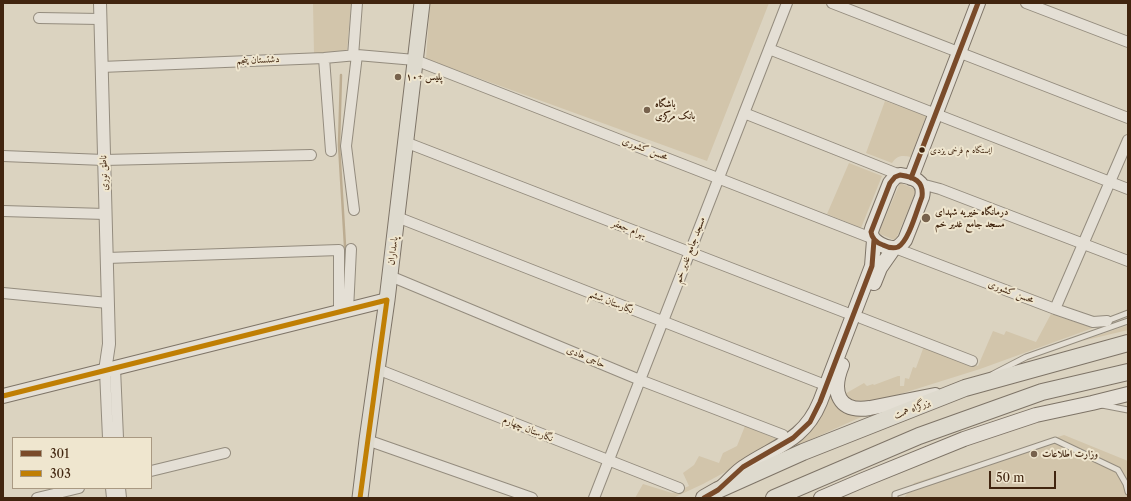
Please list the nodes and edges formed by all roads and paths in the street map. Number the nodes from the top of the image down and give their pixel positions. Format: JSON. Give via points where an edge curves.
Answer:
{"nodes":[{"id":1,"x":100,"y":3,"type":"edge"},
{"id":2,"x":357,"y":3,"type":"edge"},
{"id":3,"x":422,"y":3,"type":"edge"},
{"id":4,"x":787,"y":3,"type":"edge"},
{"id":5,"x":832,"y":3,"type":"edge"},
{"id":6,"x":978,"y":3,"type":"edge"},
{"id":7,"x":1026,"y":3,"type":"edge"},
{"id":8,"x":39,"y":18,"type":"dead end"},
{"id":9,"x":100,"y":19,"type":"junction"},
{"id":10,"x":1128,"y":42,"type":"edge"},
{"id":11,"x":769,"y":49,"type":"junction"},
{"id":12,"x":959,"y":53,"type":"junction"},
{"id":13,"x":355,"y":55,"type":"junction"},
{"id":14,"x":324,"y":58,"type":"junction"},
{"id":15,"x":415,"y":60,"type":"junction"},
{"id":16,"x":101,"y":67,"type":"junction"},
{"id":17,"x":744,"y":113,"type":"junction"},
{"id":18,"x":936,"y":113,"type":"junction"},
{"id":19,"x":1128,"y":118,"type":"edge"},
{"id":20,"x":1128,"y":140,"type":"edge"},
{"id":21,"x":406,"y":142,"type":"junction"},
{"id":22,"x":331,"y":151,"type":"dead end"},
{"id":23,"x":311,"y":155,"type":"dead end"},
{"id":24,"x":3,"y":156,"type":"edge"},
{"id":25,"x":104,"y":160,"type":"junction"},
{"id":26,"x":718,"y":178,"type":"junction"},
{"id":27,"x":911,"y":179,"type":"junction"},
{"id":28,"x":1110,"y":182,"type":"junction"},
{"id":29,"x":1128,"y":189,"type":"edge"},
{"id":30,"x":354,"y":210,"type":"dead end"},
{"id":31,"x":3,"y":211,"type":"edge"},
{"id":32,"x":106,"y":214,"type":"junction"},
{"id":33,"x":397,"y":217,"type":"junction"},
{"id":34,"x":874,"y":240,"type":"junction"},
{"id":35,"x":1083,"y":244,"type":"junction"},
{"id":36,"x":894,"y":248,"type":"junction"},
{"id":37,"x":351,"y":250,"type":"dead end"},
{"id":38,"x":690,"y":252,"type":"junction"},
{"id":39,"x":107,"y":258,"type":"junction"},
{"id":40,"x":1128,"y":261,"type":"edge"},
{"id":41,"x":390,"y":276,"type":"junction"},
{"id":42,"x":3,"y":293,"type":"edge"},
{"id":43,"x":387,"y":300,"type":"junction"},
{"id":44,"x":108,"y":303,"type":"junction"},
{"id":45,"x":1055,"y":309,"type":"junction"},
{"id":46,"x":344,"y":311,"type":"junction"},
{"id":47,"x":1128,"y":313,"type":"edge"},
{"id":48,"x":857,"y":316,"type":"junction"},
{"id":49,"x":662,"y":322,"type":"junction"},
{"id":50,"x":1108,"y":322,"type":"joint"},
{"id":51,"x":1128,"y":322,"type":"edge"},
{"id":52,"x":1128,"y":343,"type":"edge"},
{"id":53,"x":972,"y":361,"type":"dead end"},
{"id":54,"x":110,"y":369,"type":"junction"},
{"id":55,"x":377,"y":369,"type":"junction"},
{"id":56,"x":1128,"y":372,"type":"edge"},
{"id":57,"x":640,"y":380,"type":"junction"},
{"id":58,"x":825,"y":385,"type":"junction"},
{"id":59,"x":965,"y":388,"type":"junction"},
{"id":60,"x":1128,"y":394,"type":"edge"},
{"id":61,"x":3,"y":396,"type":"edge"},
{"id":62,"x":1092,"y":403,"type":"junction"},
{"id":63,"x":1128,"y":410,"type":"edge"},
{"id":64,"x":783,"y":435,"type":"dead end"},
{"id":65,"x":108,"y":437,"type":"edge"},
{"id":66,"x":118,"y":437,"type":"edge"},
{"id":67,"x":367,"y":440,"type":"junction"},
{"id":68,"x":225,"y":453,"type":"dead end"},
{"id":69,"x":608,"y":460,"type":"junction"},
{"id":70,"x":152,"y":471,"type":"edge"},
{"id":71,"x":679,"y":488,"type":"dead end"},
{"id":72,"x":74,"y":489,"type":"edge"},
{"id":73,"x":718,"y":490,"type":"junction"},
{"id":74,"x":1128,"y":492,"type":"edge"},
{"id":75,"x":37,"y":498,"type":"edge"},
{"id":76,"x":360,"y":498,"type":"edge"},
{"id":77,"x":532,"y":498,"type":"edge"},
{"id":78,"x":594,"y":498,"type":"edge"},
{"id":79,"x":704,"y":498,"type":"edge"},
{"id":80,"x":774,"y":498,"type":"edge"},
{"id":81,"x":821,"y":498,"type":"edge"},
{"id":82,"x":895,"y":498,"type":"edge"}],
"edges":[{"from":1,"to":9,"type":"street","name":"ناطق نوری"},
{"from":2,"to":13,"type":"street"},
{"from":3,"to":15,"type":"main road","name":"پاسداران"},
{"from":4,"to":11,"type":"street","name":"مسجد جامع غدیر خم"},
{"from":5,"to":12,"type":"street"},
{"from":6,"to":12,"type":"main road"},
{"from":7,"to":10,"type":"street"},
{"from":8,"to":9,"type":"street"},
{"from":9,"to":16,"type":"street","name":"ناطق نوری"},
{"from":11,"to":17,"type":"street","name":"مسجد جامع غدیر خم"},
{"from":11,"to":18,"type":"street"},
{"from":12,"to":18,"type":"main road"},
{"from":12,"to":19,"type":"street"},
{"from":13,"to":14,"type":"street","name":"دشتستان پنجم"},
{"from":13,"to":15,"type":"street","name":"دشتستان پنجم"},
{"from":13,"to":30,"type":"street","via":[[346,146]]},
{"from":14,"to":16,"type":"street","name":"دشتستان پنجم"},
{"from":14,"to":22,"type":"street"},
{"from":15,"to":21,"type":"main road","name":"پاسداران"},
{"from":15,"to":26,"type":"street","name":"محسن کشوری"},
{"from":16,"to":25,"type":"street","name":"ناطق نوری"},
{"from":17,"to":26,"type":"street","name":"مسجد جامع غدیر خم"},
{"from":17,"to":27,"type":"street"},
{"from":18,"to":27,"type":"main road"},
{"from":18,"to":28,"type":"street"},
{"from":20,"to":28,"type":"street"},
{"from":21,"to":33,"type":"main road","name":"پاسداران"},
{"from":21,"to":38,"type":"street","name":"بهرام جعفر"},
{"from":23,"to":25,"type":"street"},
{"from":24,"to":25,"type":"street"},
{"from":25,"to":32,"type":"street","name":"ناطق نوری"},
{"from":26,"to":34,"type":"street","name":"محسن کشوری"},
{"from":26,"to":38,"type":"street","name":"مسجد جامع غدیر خم"},
{"from":27,"to":34,"type":"main road","via":[[894,178],[873,226],[871,233]]},
{"from":27,"to":35,"type":"street"},
{"from":27,"to":36,"type":"main road","via":[[924,189],[905,240]]},
{"from":28,"to":29,"type":"street"},
{"from":28,"to":35,"type":"street"},
{"from":31,"to":32,"type":"street"},
{"from":32,"to":39,"type":"street","name":"ناطق نوری"},
{"from":33,"to":41,"type":"main road","name":"پاسداران"},
{"from":33,"to":49,"type":"street","name":"نگارستان ششم"},
{"from":34,"to":36,"type":"main road"},
{"from":34,"to":48,"type":"main road","via":[[872,266]]},
{"from":35,"to":40,"type":"street"},
{"from":35,"to":45,"type":"street"},
{"from":36,"to":45,"type":"street","name":"محسن کشوری"},
{"from":36,"to":48,"type":"main road","via":[[880,268]]},
{"from":37,"to":46,"type":"street"},
{"from":38,"to":48,"type":"street","name":"بهرام جعفر"},
{"from":38,"to":49,"type":"street","name":"مسجد جامع غدیر خم"},
{"from":39,"to":44,"type":"street","name":"ناطق نوری"},
{"from":39,"to":46,"type":"street","via":[[339,250]]},
{"from":41,"to":43,"type":"main road","name":"پاسداران"},
{"from":41,"to":57,"type":"street","name":"حاجی هادی"},
{"from":42,"to":44,"type":"street"},
{"from":43,"to":46,"type":"main road"},
{"from":43,"to":55,"type":"main road","name":"پاسداران"},
{"from":44,"to":54,"type":"street","name":"ناطق نوری"},
{"from":45,"to":50,"type":"street","name":"محسن کشوری","via":[[1093,322]]},
{"from":46,"to":54,"type":"main road"},
{"from":47,"to":50,"type":"lane","name":"محسن کشوری"},
{"from":48,"to":53,"type":"street","name":"بهرام جعفر"},
{"from":48,"to":58,"type":"main road"},
{"from":48,"to":59,"type":"main road","via":[[837,380],[837,391],[844,404],[862,409]]},
{"from":49,"to":57,"type":"street","name":"مسجد جامع غدیر خم"},
{"from":49,"to":58,"type":"street","name":"نگارستان ششم"},
{"from":51,"to":59,"type":"lane","via":[[1026,357]]},
{"from":52,"to":59,"type":"highway","name":"بزرگراه همت"},
{"from":54,"to":61,"type":"main road"},
{"from":54,"to":65,"type":"street"},
{"from":54,"to":66,"type":"street"},
{"from":55,"to":67,"type":"main road","name":"پاسداران"},
{"from":55,"to":69,"type":"street","name":"نگارستان چهارم"},
{"from":56,"to":80,"type":"highway","via":[[1042,392],[919,436]]},
{"from":57,"to":64,"type":"street","name":"حاجی هادی"},
{"from":57,"to":69,"type":"street","name":"مسجد جامع غدیر خم"},
{"from":58,"to":73,"type":"main road","via":[[817,410],[802,430],[773,451],[743,467]]},
{"from":59,"to":73,"type":"highway","name":"بزرگراه همت","via":[[804,452]]},
{"from":60,"to":62,"type":"main road"},
{"from":62,"to":63,"type":"lane"},
{"from":62,"to":81,"type":"main road","via":[[1036,415],[964,440]]},
{"from":67,"to":76,"type":"main road","name":"پاسداران"},
{"from":67,"to":77,"type":"street"},
{"from":68,"to":70,"type":"street"},
{"from":69,"to":71,"type":"street","name":"نگارستان چهارم"},
{"from":69,"to":78,"type":"street","name":"مسجد جامع غدیر خم"},
{"from":72,"to":75,"type":"street"},
{"from":73,"to":79,"type":"highway","name":"بزرگراه همت"},
{"from":74,"to":82,"type":"lane","via":[[1118,470],[1055,440],[895,494]]}]}
